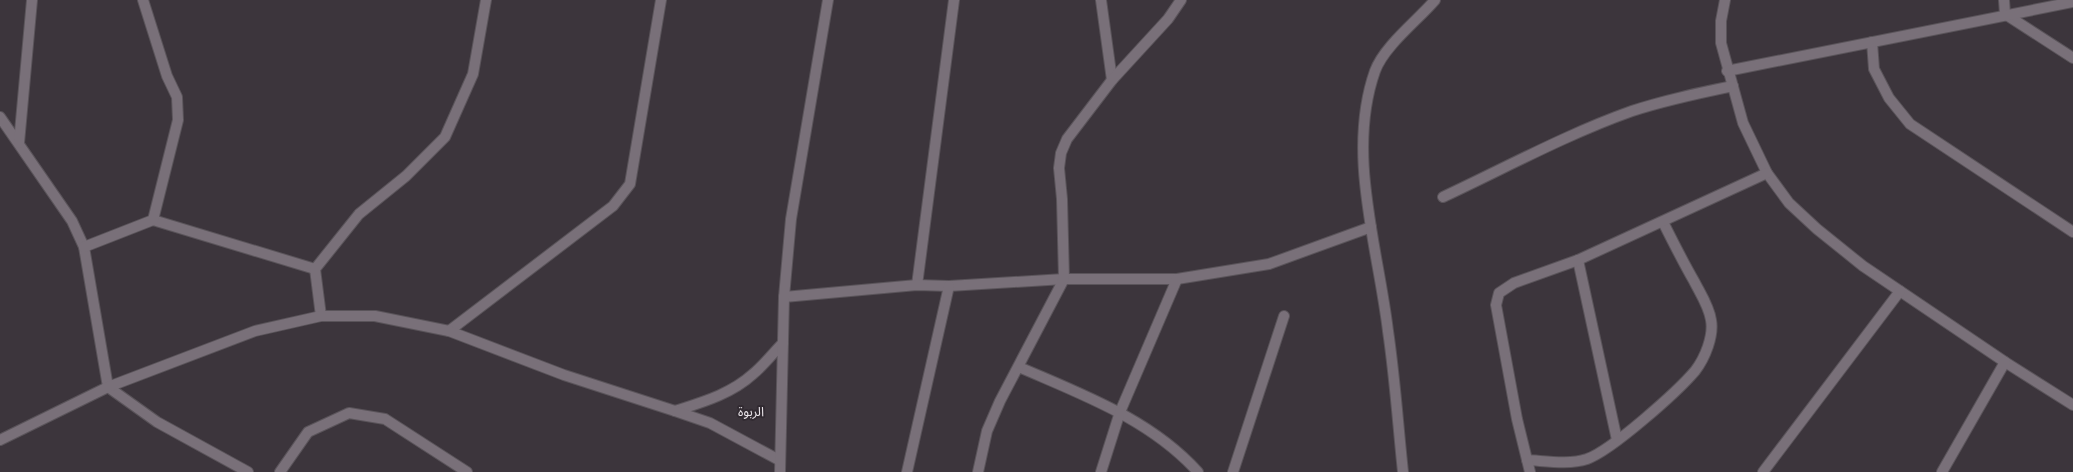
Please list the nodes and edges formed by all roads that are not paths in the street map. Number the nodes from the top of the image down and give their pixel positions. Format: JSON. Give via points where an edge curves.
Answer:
{"nodes":[{"id":1,"x":32,"y":0,"type":"edge"},
{"id":2,"x":143,"y":0,"type":"edge"},
{"id":3,"x":486,"y":0,"type":"edge"},
{"id":4,"x":661,"y":0,"type":"edge"},
{"id":5,"x":828,"y":0,"type":"edge"},
{"id":6,"x":954,"y":0,"type":"edge"},
{"id":7,"x":1101,"y":0,"type":"edge"},
{"id":8,"x":1181,"y":0,"type":"edge"},
{"id":9,"x":1436,"y":0,"type":"edge"},
{"id":10,"x":1725,"y":0,"type":"edge"},
{"id":11,"x":2004,"y":0,"type":"edge"},
{"id":12,"x":2073,"y":2,"type":"edge"},
{"id":13,"x":2005,"y":14,"type":"junction"},
{"id":14,"x":1872,"y":42,"type":"junction"},
{"id":15,"x":2073,"y":58,"type":"edge"},
{"id":16,"x":1727,"y":70,"type":"junction"},
{"id":17,"x":1112,"y":80,"type":"junction"},
{"id":18,"x":1733,"y":86,"type":"junction"},
{"id":19,"x":0,"y":117,"type":"edge"},
{"id":20,"x":20,"y":144,"type":"junction"},
{"id":21,"x":1767,"y":173,"type":"junction"},
{"id":22,"x":1443,"y":197,"type":"dead end"},
{"id":23,"x":154,"y":220,"type":"junction"},
{"id":24,"x":1663,"y":222,"type":"junction"},
{"id":25,"x":1371,"y":227,"type":"junction"},
{"id":26,"x":2073,"y":232,"type":"edge"},
{"id":27,"x":84,"y":247,"type":"junction"},
{"id":28,"x":1578,"y":260,"type":"junction"},
{"id":29,"x":315,"y":269,"type":"junction"},
{"id":30,"x":1064,"y":279,"type":"junction"},
{"id":31,"x":1177,"y":279,"type":"junction"},
{"id":32,"x":917,"y":285,"type":"junction"},
{"id":33,"x":949,"y":286,"type":"junction"},
{"id":34,"x":1900,"y":291,"type":"junction"},
{"id":35,"x":784,"y":297,"type":"junction"},
{"id":36,"x":321,"y":316,"type":"junction"},
{"id":37,"x":1284,"y":316,"type":"dead end"},
{"id":38,"x":449,"y":331,"type":"junction"},
{"id":39,"x":783,"y":343,"type":"junction"},
{"id":40,"x":2004,"y":362,"type":"junction"},
{"id":41,"x":1019,"y":367,"type":"junction"},
{"id":42,"x":108,"y":387,"type":"junction"},
{"id":43,"x":2073,"y":405,"type":"edge"},
{"id":44,"x":675,"y":410,"type":"junction"},
{"id":45,"x":1120,"y":412,"type":"junction"},
{"id":46,"x":0,"y":440,"type":"edge"},
{"id":47,"x":1617,"y":440,"type":"junction"},
{"id":48,"x":779,"y":460,"type":"junction"},
{"id":49,"x":1527,"y":460,"type":"junction"},
{"id":50,"x":248,"y":472,"type":"edge"},
{"id":51,"x":280,"y":472,"type":"edge"},
{"id":52,"x":467,"y":472,"type":"edge"},
{"id":53,"x":780,"y":472,"type":"edge"},
{"id":54,"x":907,"y":472,"type":"edge"},
{"id":55,"x":978,"y":472,"type":"edge"},
{"id":56,"x":1101,"y":472,"type":"edge"},
{"id":57,"x":1198,"y":472,"type":"edge"},
{"id":58,"x":1233,"y":472,"type":"edge"},
{"id":59,"x":1403,"y":472,"type":"edge"},
{"id":60,"x":1530,"y":472,"type":"edge"},
{"id":61,"x":1763,"y":472,"type":"edge"},
{"id":62,"x":1942,"y":472,"type":"edge"}],
"edges":[{"from":1,"to":20,"type":"street"},
{"from":2,"to":23,"type":"street","via":[[167,76],[177,97],[178,120]]},
{"from":3,"to":29,"type":"street","via":[[473,74],[444,137],[406,176],[359,214]]},
{"from":4,"to":38,"type":"street","via":[[630,184],[613,206]]},
{"from":5,"to":35,"type":"street","via":[[791,219]]},
{"from":6,"to":32,"type":"street"},
{"from":7,"to":17,"type":"street"},
{"from":8,"to":17,"type":"street","via":[[1168,19]]},
{"from":9,"to":25,"type":"street","via":[[1382,57],[1375,70],[1366,103],[1364,155],[1365,188]]},
{"from":10,"to":16,"type":"street","via":[[1721,21],[1721,43]]},
{"from":11,"to":13,"type":"street"},
{"from":12,"to":13,"type":"street"},
{"from":13,"to":14,"type":"street"},
{"from":13,"to":15,"type":"street"},
{"from":14,"to":16,"type":"street"},
{"from":14,"to":26,"type":"street","via":[[1874,69],[1890,98],[1910,124]]},
{"from":16,"to":18,"type":"street"},
{"from":17,"to":30,"type":"street","via":[[1067,139],[1061,153],[1059,168]]},
{"from":18,"to":21,"type":"street","via":[[1743,123]]},
{"from":18,"to":22,"type":"street","via":[[1675,98],[1595,125]]},
{"from":19,"to":20,"type":"street"},
{"from":20,"to":27,"type":"street","via":[[72,221]]},
{"from":21,"to":24,"type":"street"},
{"from":21,"to":34,"type":"street","via":[[1789,202],[1817,230]]},
{"from":23,"to":27,"type":"street"},
{"from":23,"to":29,"type":"street"},
{"from":24,"to":28,"type":"street"},
{"from":24,"to":47,"type":"street","via":[[1706,304],[1711,320],[1710,336],[1695,370]]},
{"from":25,"to":31,"type":"street","via":[[1269,264]]},
{"from":25,"to":59,"type":"street","via":[[1388,331]]},
{"from":27,"to":42,"type":"street"},
{"from":28,"to":47,"type":"street"},
{"from":28,"to":49,"type":"street","via":[[1514,283],[1502,289],[1497,298],[1517,419]]},
{"from":29,"to":36,"type":"street"},
{"from":30,"to":31,"type":"street"},
{"from":30,"to":33,"type":"street"},
{"from":30,"to":41,"type":"street"},
{"from":31,"to":45,"type":"street"},
{"from":32,"to":33,"type":"street"},
{"from":32,"to":35,"type":"street"},
{"from":33,"to":54,"type":"street"},
{"from":34,"to":40,"type":"street"},
{"from":34,"to":61,"type":"street"},
{"from":35,"to":39,"type":"street"},
{"from":36,"to":38,"type":"street","via":[[375,316]]},
{"from":36,"to":42,"type":"street","via":[[255,331]]},
{"from":37,"to":58,"type":"street"},
{"from":38,"to":44,"type":"street","via":[[564,375]]},
{"from":39,"to":44,"type":"street","via":[[753,374],[732,389],[709,401]]},
{"from":39,"to":48,"type":"street"},
{"from":40,"to":43,"type":"street"},
{"from":40,"to":62,"type":"street"},
{"from":41,"to":45,"type":"street"},
{"from":41,"to":55,"type":"street","via":[[988,431]]},
{"from":42,"to":46,"type":"street"},
{"from":42,"to":50,"type":"street","via":[[157,422]]},
{"from":44,"to":48,"type":"street","via":[[710,423]]},
{"from":45,"to":56,"type":"street"},
{"from":45,"to":57,"type":"street","via":[[1156,434]]},
{"from":47,"to":49,"type":"street","via":[[1587,459]]},
{"from":48,"to":53,"type":"street"},
{"from":49,"to":60,"type":"street"},
{"from":51,"to":52,"type":"street","via":[[308,432],[349,413],[385,419]]}]}
